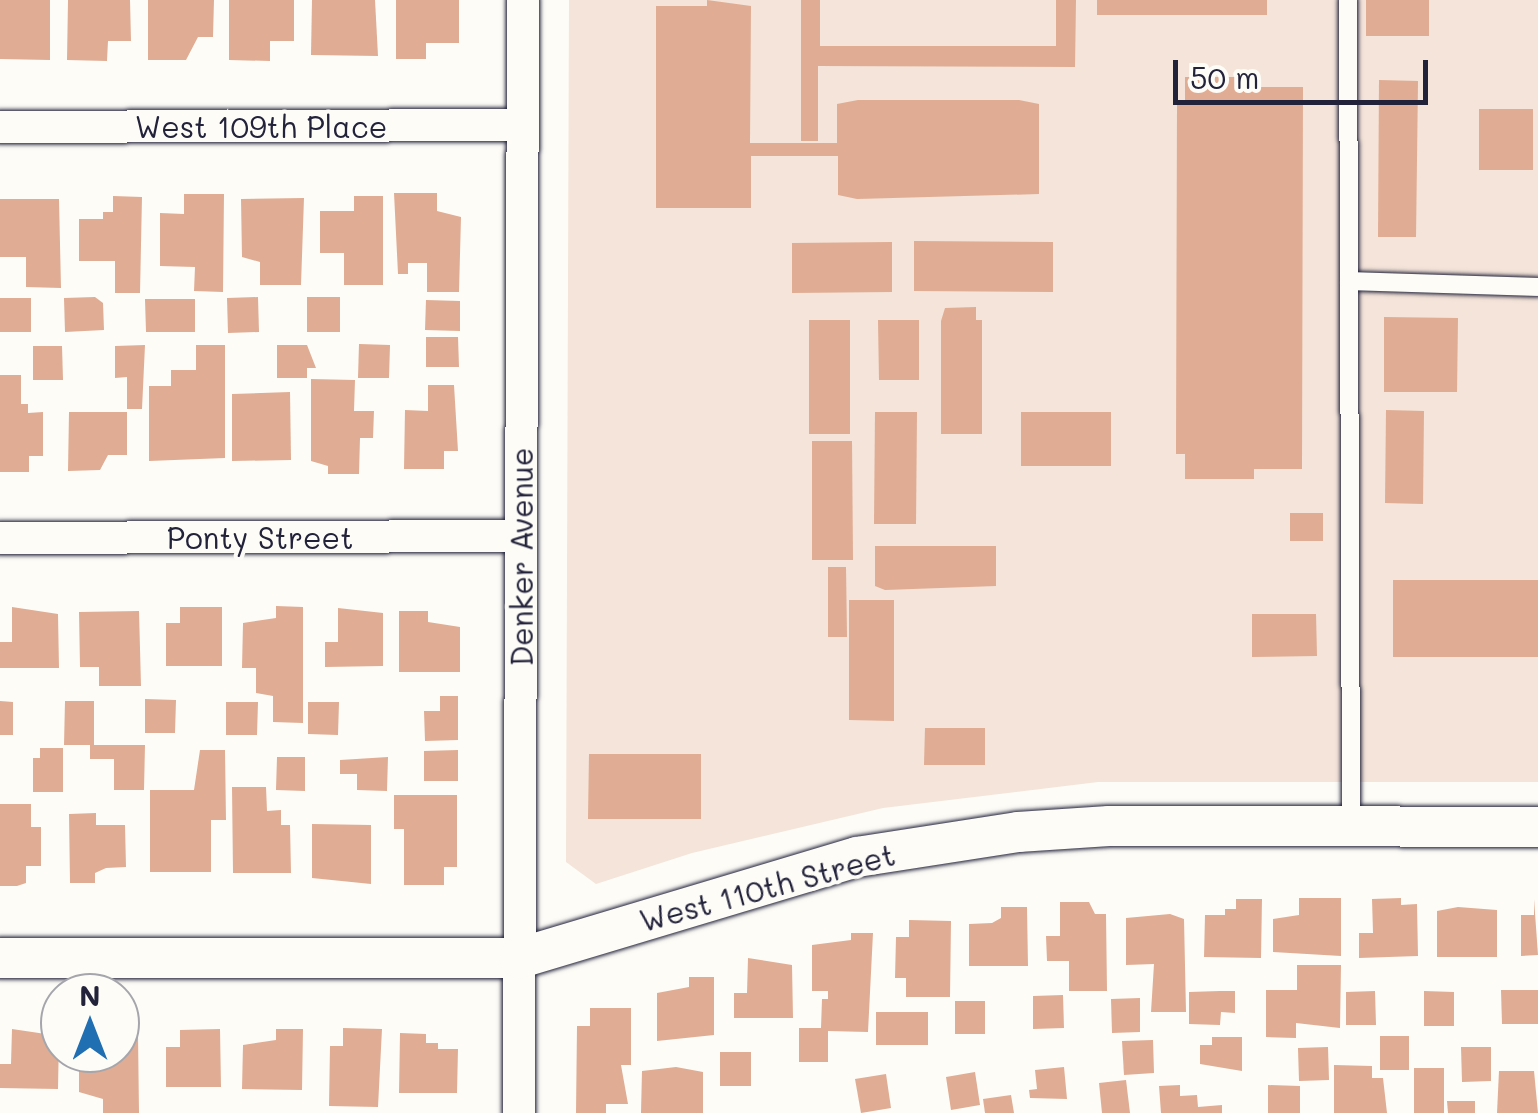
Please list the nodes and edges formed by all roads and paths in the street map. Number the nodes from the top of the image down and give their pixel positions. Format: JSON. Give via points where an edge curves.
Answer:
{"nodes":[{"id":1,"x":523,"y":0,"type":"edge"},
{"id":2,"x":1348,"y":0,"type":"edge"},
{"id":3,"x":522,"y":125,"type":"junction"},
{"id":4,"x":0,"y":126,"type":"edge"},
{"id":5,"x":1349,"y":281,"type":"junction"},
{"id":6,"x":1538,"y":286,"type":"edge"},
{"id":7,"x":521,"y":536,"type":"junction"},
{"id":8,"x":0,"y":538,"type":"edge"},
{"id":9,"x":1350,"y":826,"type":"junction"},
{"id":10,"x":1538,"y":826,"type":"edge"},
{"id":11,"x":0,"y":958,"type":"edge"},
{"id":12,"x":520,"y":958,"type":"junction"},
{"id":13,"x":519,"y":1113,"type":"edge"}],
"edges":[{"from":1,"to":3,"type":"street","name":"Denker Avenue"},
{"from":2,"to":5,"type":"lane"},
{"from":3,"to":4,"type":"street","name":"West 109th Place"},
{"from":3,"to":7,"type":"street","name":"Denker Avenue"},
{"from":5,"to":6,"type":"lane"},
{"from":5,"to":9,"type":"lane"},
{"from":7,"to":8,"type":"street","name":"Ponty Street"},
{"from":7,"to":12,"type":"street","name":"Denker Avenue"},
{"from":9,"to":10,"type":"street","name":"West 110th Street"},
{"from":9,"to":12,"type":"street","name":"West 110th Street","via":[[1110,826],[942,842],[758,884]]},
{"from":11,"to":12,"type":"street","name":"West 110th Street"},
{"from":12,"to":13,"type":"street","name":"Denker Avenue"}]}
